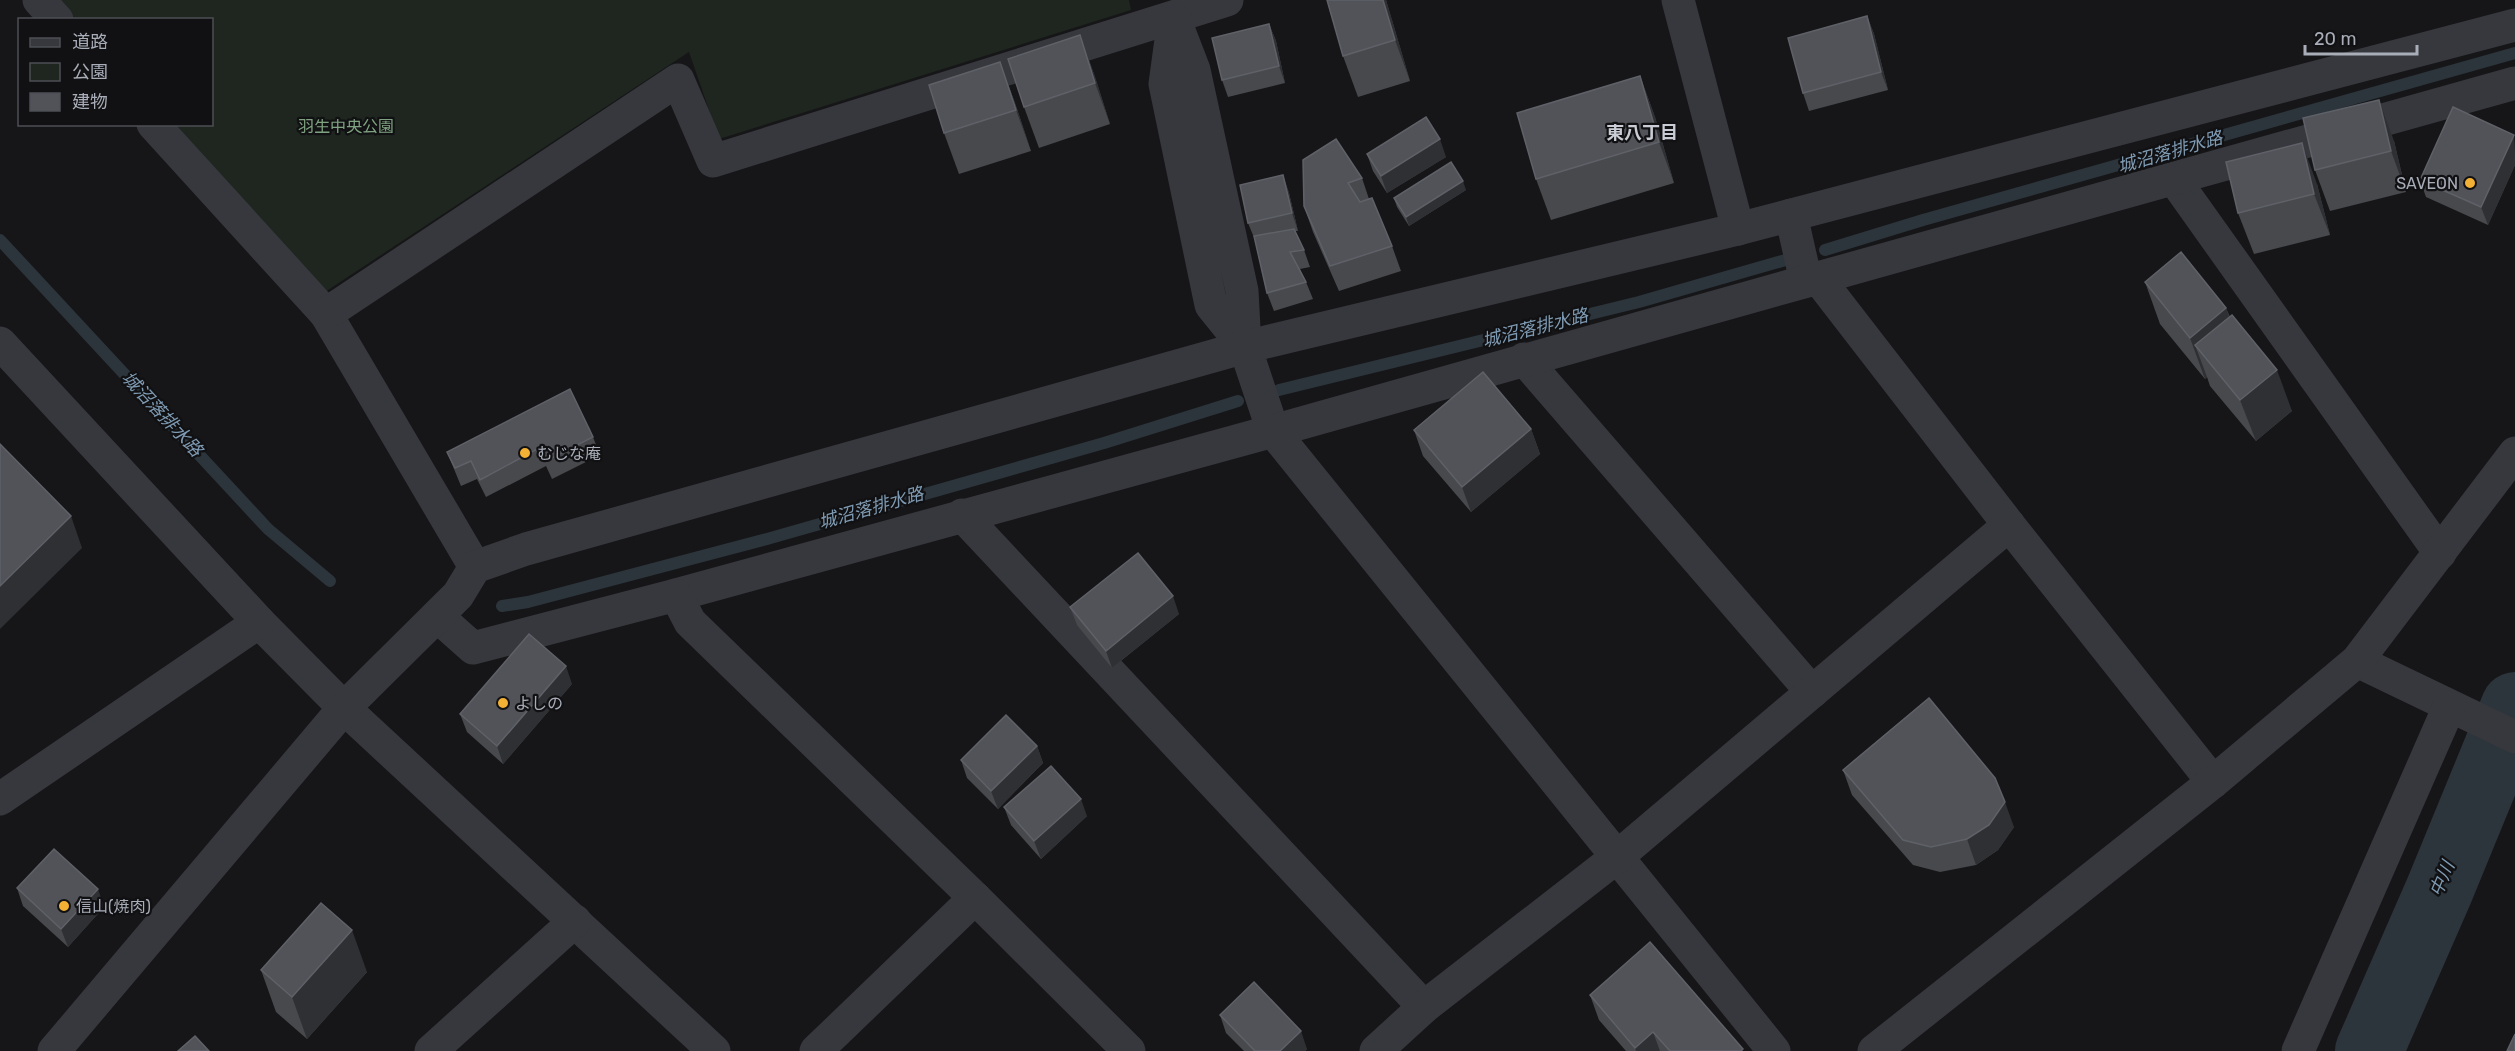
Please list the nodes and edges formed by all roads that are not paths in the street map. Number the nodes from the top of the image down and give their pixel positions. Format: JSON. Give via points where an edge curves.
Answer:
{"nodes":[{"id":1,"x":39,"y":0,"type":"edge"},
{"id":2,"x":1227,"y":0,"type":"edge"},
{"id":3,"x":1678,"y":0,"type":"edge"},
{"id":4,"x":1172,"y":9,"type":"edge"},
{"id":5,"x":55,"y":18,"type":"edge"},
{"id":6,"x":2515,"y":25,"type":"edge"},
{"id":7,"x":2515,"y":83,"type":"edge"},
{"id":8,"x":155,"y":126,"type":"edge"},
{"id":9,"x":2174,"y":178,"type":"junction"},
{"id":10,"x":1791,"y":215,"type":"junction"},
{"id":11,"x":1738,"y":229,"type":"junction"},
{"id":12,"x":1812,"y":280,"type":"junction"},
{"id":13,"x":326,"y":314,"type":"junction"},
{"id":14,"x":0,"y":343,"type":"edge"},
{"id":15,"x":1245,"y":347,"type":"junction"},
{"id":16,"x":1524,"y":359,"type":"junction"},
{"id":17,"x":1273,"y":431,"type":"junction"},
{"id":18,"x":2515,"y":453,"type":"edge"},
{"id":19,"x":962,"y":515,"type":"junction"},
{"id":20,"x":2009,"y":525,"type":"junction"},
{"id":21,"x":2440,"y":553,"type":"junction"},
{"id":22,"x":475,"y":567,"type":"junction"},
{"id":23,"x":676,"y":595,"type":"junction"},
{"id":24,"x":437,"y":616,"type":"junction"},
{"id":25,"x":259,"y":622,"type":"junction"},
{"id":26,"x":2357,"y":662,"type":"junction"},
{"id":27,"x":1812,"y":692,"type":"junction"},
{"id":28,"x":344,"y":708,"type":"junction"},
{"id":29,"x":2463,"y":713,"type":"junction"},
{"id":30,"x":2515,"y":737,"type":"edge"},
{"id":31,"x":2213,"y":782,"type":"junction"},
{"id":32,"x":0,"y":799,"type":"edge"},
{"id":33,"x":1617,"y":857,"type":"junction"},
{"id":34,"x":975,"y":898,"type":"junction"},
{"id":35,"x":575,"y":921,"type":"junction"},
{"id":36,"x":1424,"y":1007,"type":"junction"},
{"id":37,"x":54,"y":1051,"type":"edge"},
{"id":38,"x":431,"y":1051,"type":"edge"},
{"id":39,"x":714,"y":1051,"type":"edge"},
{"id":40,"x":816,"y":1051,"type":"edge"},
{"id":41,"x":1129,"y":1051,"type":"edge"},
{"id":42,"x":1376,"y":1051,"type":"edge"},
{"id":43,"x":1774,"y":1051,"type":"edge"},
{"id":44,"x":1874,"y":1051,"type":"edge"},
{"id":45,"x":2298,"y":1051,"type":"edge"}],
"edges":[{"from":1,"to":5,"type":"street"},
{"from":2,"to":4,"type":"street"},
{"from":3,"to":11,"type":"street"},
{"from":4,"to":13,"type":"street","via":[[713,161],[678,80]]},
{"from":4,"to":15,"type":"street","via":[[1166,84],[1211,304]]},
{"from":6,"to":10,"type":"street"},
{"from":7,"to":9,"type":"street"},
{"from":8,"to":13,"type":"street"},
{"from":9,"to":12,"type":"street"},
{"from":9,"to":21,"type":"street"},
{"from":10,"to":11,"type":"street"},
{"from":10,"to":12,"type":"street"},
{"from":11,"to":15,"type":"street"},
{"from":12,"to":16,"type":"street"},
{"from":12,"to":20,"type":"street"},
{"from":13,"to":22,"type":"street"},
{"from":14,"to":25,"type":"street"},
{"from":15,"to":17,"type":"street"},
{"from":15,"to":22,"type":"street","via":[[526,549]]},
{"from":16,"to":17,"type":"street"},
{"from":16,"to":27,"type":"street"},
{"from":17,"to":19,"type":"street"},
{"from":17,"to":33,"type":"street"},
{"from":18,"to":21,"type":"street"},
{"from":19,"to":23,"type":"street"},
{"from":19,"to":36,"type":"street"},
{"from":20,"to":27,"type":"street"},
{"from":20,"to":31,"type":"street"},
{"from":21,"to":26,"type":"street"},
{"from":22,"to":24,"type":"street","via":[[458,595]]},
{"from":23,"to":24,"type":"street","via":[[473,648]]},
{"from":23,"to":34,"type":"street","via":[[690,622]]},
{"from":24,"to":28,"type":"street"},
{"from":25,"to":28,"type":"street"},
{"from":25,"to":32,"type":"street"},
{"from":26,"to":29,"type":"street"},
{"from":26,"to":31,"type":"street"},
{"from":27,"to":33,"type":"street"},
{"from":28,"to":35,"type":"street"},
{"from":28,"to":37,"type":"street"},
{"from":29,"to":30,"type":"street"},
{"from":29,"to":45,"type":"street"},
{"from":31,"to":44,"type":"street"},
{"from":33,"to":36,"type":"street"},
{"from":33,"to":43,"type":"street"},
{"from":34,"to":40,"type":"street"},
{"from":34,"to":41,"type":"street"},
{"from":35,"to":38,"type":"street"},
{"from":35,"to":39,"type":"street"},
{"from":36,"to":42,"type":"street"}]}
